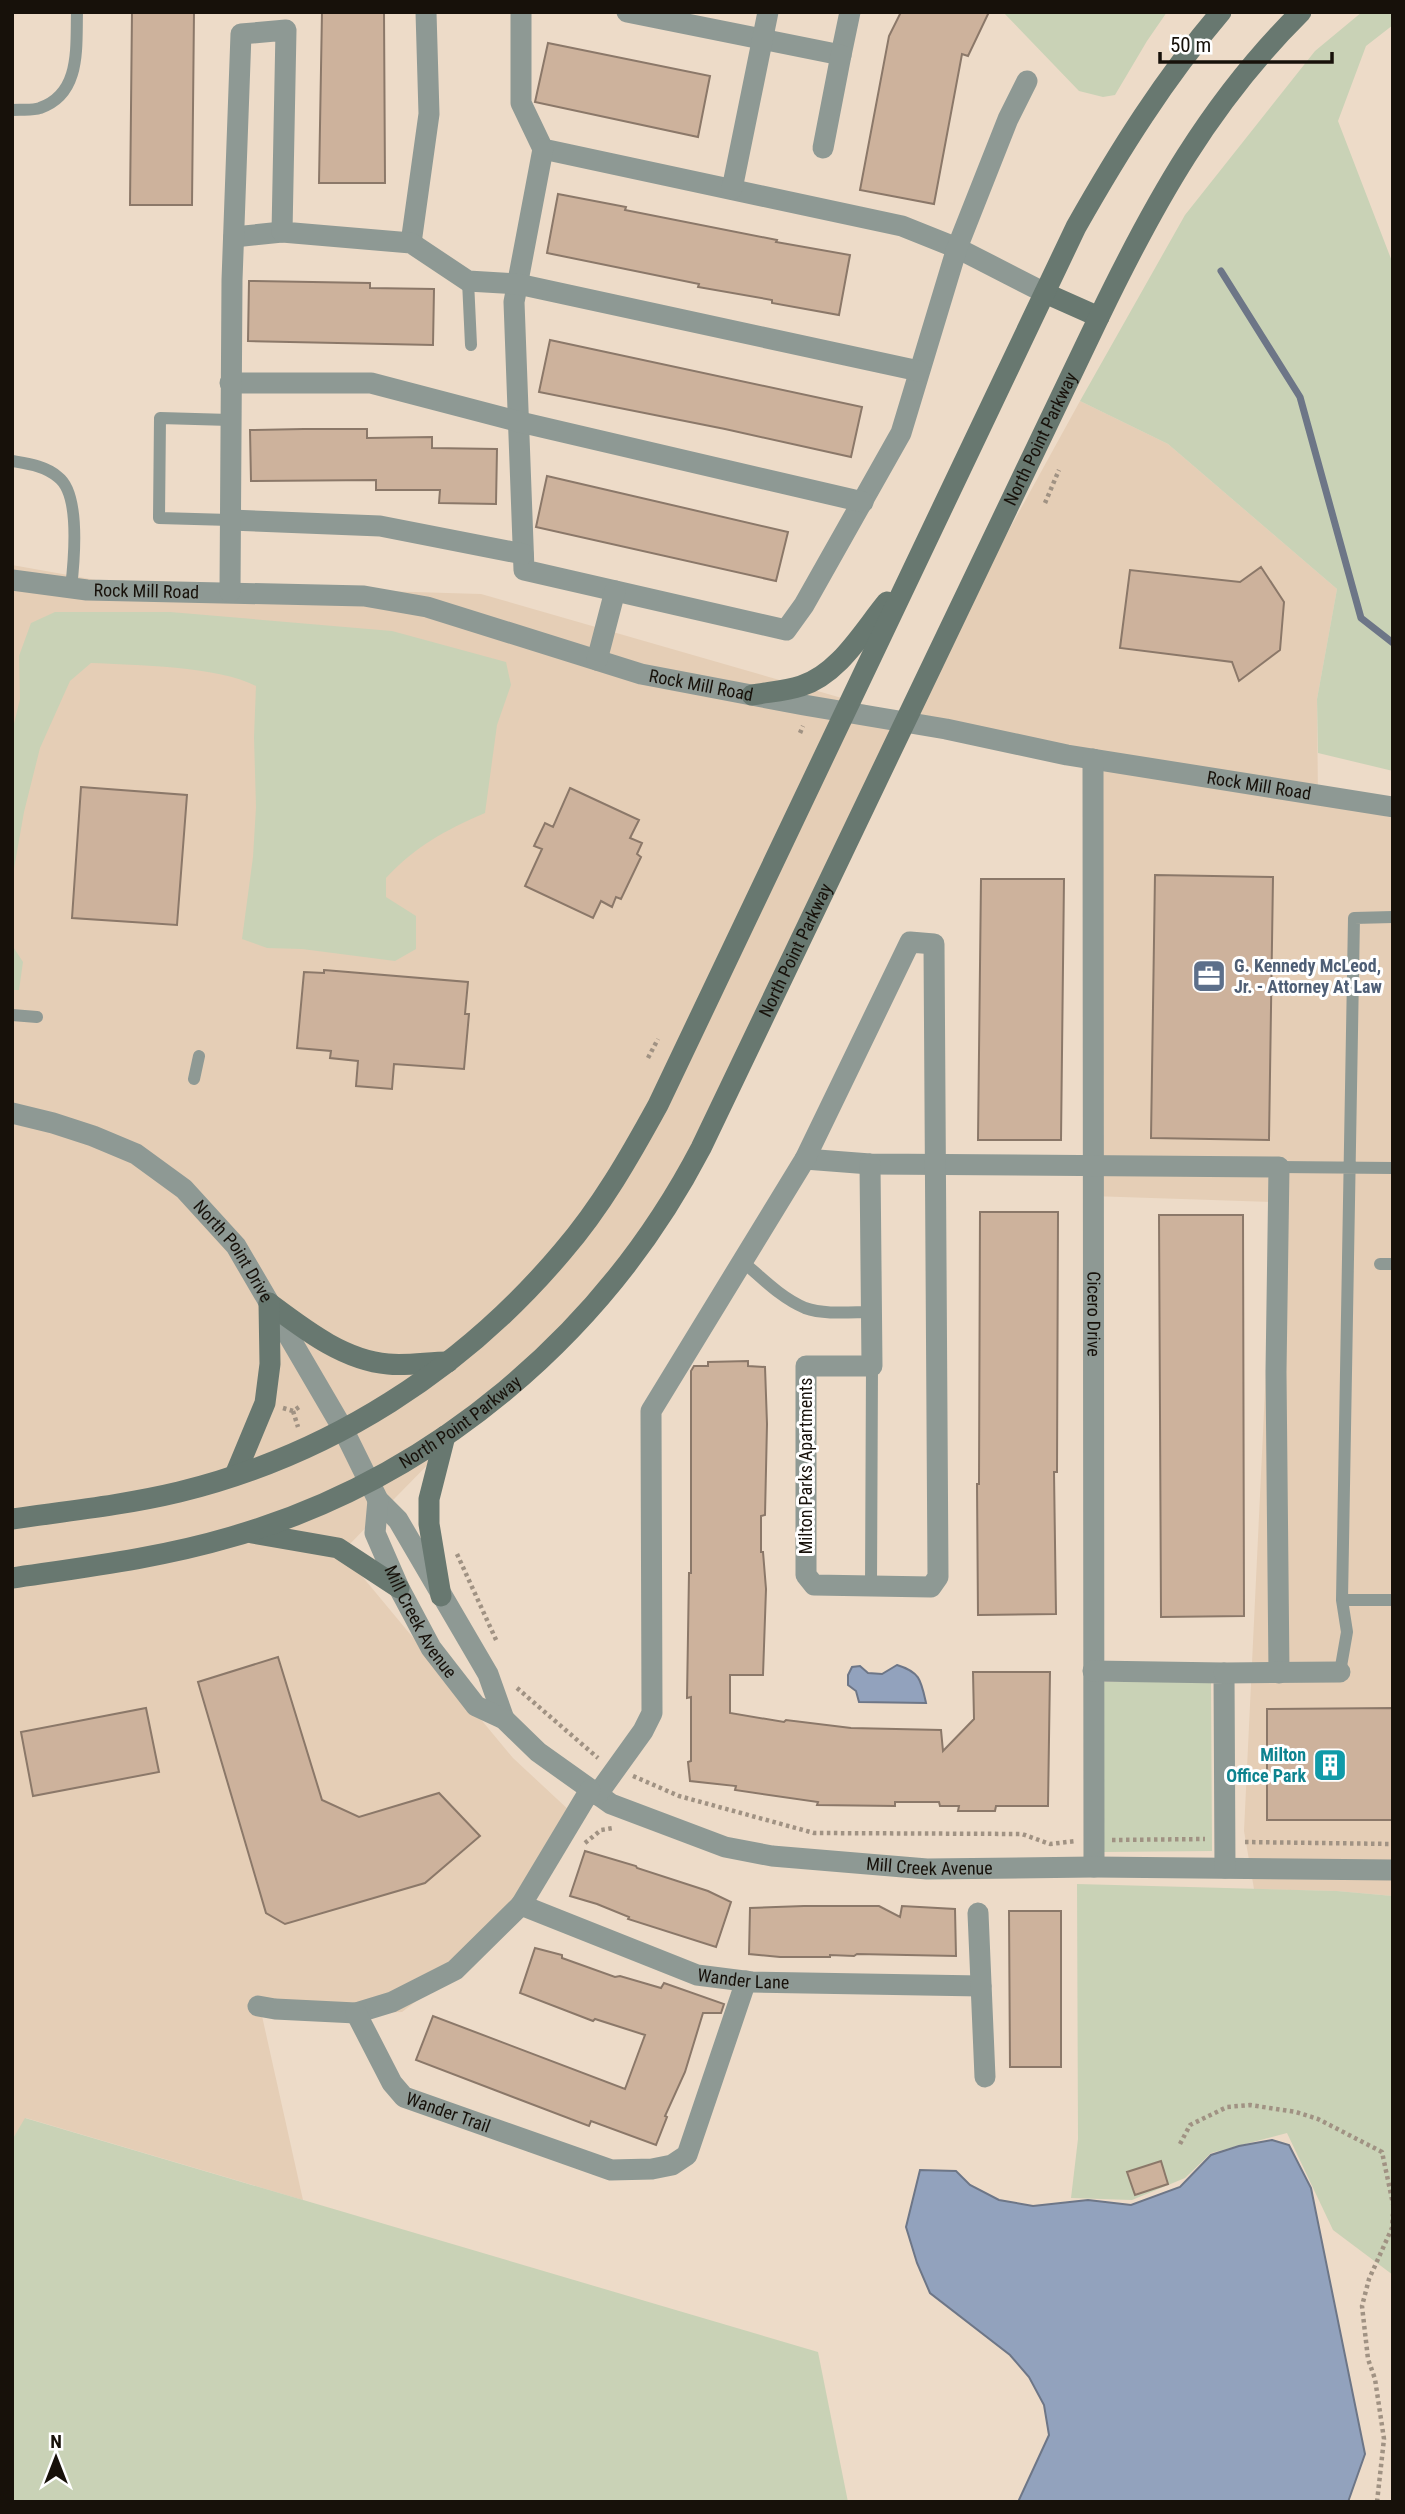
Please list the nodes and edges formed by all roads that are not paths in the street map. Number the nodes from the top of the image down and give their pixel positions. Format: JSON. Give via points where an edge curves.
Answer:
{"nodes":[{"id":1,"x":77,"y":12,"type":"edge"},
{"id":2,"x":426,"y":12,"type":"edge"},
{"id":3,"x":521,"y":12,"type":"edge"},
{"id":4,"x":627,"y":12,"type":"edge"},
{"id":5,"x":768,"y":12,"type":"edge"},
{"id":6,"x":850,"y":12,"type":"edge"},
{"id":7,"x":1221,"y":12,"type":"edge"},
{"id":8,"x":1301,"y":12,"type":"edge"},
{"id":9,"x":286,"y":21,"type":"edge"},
{"id":10,"x":763,"y":40,"type":"junction"},
{"id":11,"x":841,"y":55,"type":"junction"},
{"id":12,"x":1027,"y":81,"type":"dead end"},
{"id":13,"x":12,"y":110,"type":"edge"},
{"id":14,"x":823,"y":148,"type":"dead end"},
{"id":15,"x":543,"y":149,"type":"junction"},
{"id":16,"x":732,"y":190,"type":"junction"},
{"id":17,"x":282,"y":232,"type":"junction"},
{"id":18,"x":234,"y":237,"type":"junction"},
{"id":19,"x":411,"y":243,"type":"junction"},
{"id":20,"x":957,"y":248,"type":"junction"},
{"id":21,"x":468,"y":281,"type":"junction"},
{"id":22,"x":518,"y":284,"type":"junction"},
{"id":23,"x":1045,"y":293,"type":"junction"},
{"id":24,"x":1098,"y":317,"type":"junction"},
{"id":25,"x":471,"y":345,"type":"dead end"},
{"id":26,"x":919,"y":371,"type":"junction"},
{"id":27,"x":230,"y":383,"type":"junction"},
{"id":28,"x":230,"y":420,"type":"junction"},
{"id":29,"x":520,"y":422,"type":"junction"},
{"id":30,"x":12,"y":461,"type":"edge"},
{"id":31,"x":863,"y":502,"type":"junction"},
{"id":32,"x":230,"y":520,"type":"junction"},
{"id":33,"x":523,"y":554,"type":"junction"},
{"id":34,"x":909,"y":576,"type":"junction"},
{"id":35,"x":12,"y":580,"type":"edge"},
{"id":36,"x":71,"y":588,"type":"junction"},
{"id":37,"x":615,"y":591,"type":"junction"},
{"id":38,"x":230,"y":592,"type":"junction"},
{"id":39,"x":597,"y":660,"type":"junction"},
{"id":40,"x":752,"y":695,"type":"junction"},
{"id":41,"x":844,"y":711,"type":"junction"},
{"id":42,"x":906,"y":722,"type":"junction"},
{"id":43,"x":1093,"y":759,"type":"junction"},
{"id":44,"x":1393,"y":807,"type":"edge"},
{"id":45,"x":1393,"y":917,"type":"edge"},
{"id":46,"x":12,"y":1015,"type":"edge"},
{"id":47,"x":37,"y":1017,"type":"dead end"},
{"id":48,"x":199,"y":1056,"type":"dead end"},
{"id":49,"x":194,"y":1079,"type":"dead end"},
{"id":50,"x":12,"y":1113,"type":"edge"},
{"id":51,"x":805,"y":1159,"type":"junction"},
{"id":52,"x":870,"y":1164,"type":"junction"},
{"id":53,"x":935,"y":1164,"type":"junction"},
{"id":54,"x":1093,"y":1165,"type":"junction"},
{"id":55,"x":1279,"y":1167,"type":"junction"},
{"id":56,"x":1350,"y":1168,"type":"junction"},
{"id":57,"x":1393,"y":1168,"type":"edge"},
{"id":58,"x":743,"y":1261,"type":"junction"},
{"id":59,"x":269,"y":1303,"type":"junction"},
{"id":60,"x":872,"y":1312,"type":"junction"},
{"id":61,"x":448,"y":1362,"type":"junction"},
{"id":62,"x":872,"y":1366,"type":"junction"},
{"id":63,"x":343,"y":1429,"type":"junction"},
{"id":64,"x":445,"y":1436,"type":"junction"},
{"id":65,"x":235,"y":1475,"type":"junction"},
{"id":66,"x":374,"y":1491,"type":"junction"},
{"id":67,"x":12,"y":1519,"type":"edge"},
{"id":68,"x":246,"y":1532,"type":"junction"},
{"id":69,"x":12,"y":1578,"type":"edge"},
{"id":70,"x":871,"y":1586,"type":"junction"},
{"id":71,"x":400,"y":1588,"type":"junction"},
{"id":72,"x":441,"y":1596,"type":"junction"},
{"id":73,"x":1342,"y":1600,"type":"junction"},
{"id":74,"x":1393,"y":1600,"type":"edge"},
{"id":75,"x":1093,"y":1671,"type":"junction"},
{"id":76,"x":1340,"y":1672,"type":"joint"},
{"id":77,"x":1224,"y":1673,"type":"junction"},
{"id":78,"x":1279,"y":1673,"type":"junction"},
{"id":79,"x":504,"y":1719,"type":"junction"},
{"id":80,"x":594,"y":1793,"type":"junction"},
{"id":81,"x":1094,"y":1867,"type":"junction"},
{"id":82,"x":1225,"y":1868,"type":"junction"},
{"id":83,"x":1393,"y":1870,"type":"edge"},
{"id":84,"x":521,"y":1905,"type":"junction"},
{"id":85,"x":978,"y":1913,"type":"dead end"},
{"id":86,"x":746,"y":1981,"type":"junction"},
{"id":87,"x":981,"y":1986,"type":"junction"},
{"id":88,"x":258,"y":2006,"type":"dead end"},
{"id":89,"x":356,"y":2013,"type":"junction"},
{"id":90,"x":985,"y":2077,"type":"dead end"}],
"edges":[{"from":1,"to":13,"type":"lane","via":[[75,66],[66,92],[39,109]]},
{"from":2,"to":19,"type":"street","via":[[429,114]]},
{"from":3,"to":15,"type":"street","via":[[521,103]]},
{"from":4,"to":10,"type":"street"},
{"from":5,"to":10,"type":"street"},
{"from":6,"to":11,"type":"street"},
{"from":7,"to":23,"type":"street","via":[[1136,126],[1076,227]]},
{"from":8,"to":24,"type":"street","name":"North Point Parkway","via":[[1246,72],[1180,162]]},
{"from":9,"to":17,"type":"street"},
{"from":9,"to":18,"type":"street","via":[[241,34]]},
{"from":10,"to":11,"type":"street"},
{"from":10,"to":16,"type":"street"},
{"from":11,"to":14,"type":"street"},
{"from":12,"to":20,"type":"street"},
{"from":15,"to":16,"type":"street"},
{"from":15,"to":22,"type":"street"},
{"from":16,"to":20,"type":"street","via":[[901,226]]},
{"from":17,"to":18,"type":"street"},
{"from":17,"to":19,"type":"street"},
{"from":18,"to":27,"type":"street"},
{"from":19,"to":21,"type":"street"},
{"from":20,"to":23,"type":"street"},
{"from":20,"to":26,"type":"street"},
{"from":21,"to":22,"type":"street"},
{"from":21,"to":25,"type":"lane"},
{"from":22,"to":26,"type":"street"},
{"from":22,"to":29,"type":"street","via":[[514,302]]},
{"from":23,"to":24,"type":"street"},
{"from":23,"to":34,"type":"street"},
{"from":24,"to":42,"type":"street","name":"North Point Parkway"},
{"from":26,"to":31,"type":"street","via":[[901,433]]},
{"from":27,"to":28,"type":"street"},
{"from":27,"to":29,"type":"street","via":[[371,383]]},
{"from":28,"to":32,"type":"street"},
{"from":28,"to":32,"type":"lane","via":[[160,418],[159,518]]},
{"from":29,"to":31,"type":"street"},
{"from":29,"to":33,"type":"street"},
{"from":30,"to":36,"type":"lane","via":[[36,465],[60,478],[72,501]]},
{"from":31,"to":37,"type":"street","via":[[786,630]]},
{"from":32,"to":33,"type":"street","via":[[380,526]]},
{"from":32,"to":38,"type":"street"},
{"from":33,"to":37,"type":"street","via":[[524,570]]},
{"from":34,"to":40,"type":"street","via":[[838,662],[820,677],[802,686]]},
{"from":34,"to":41,"type":"street"},
{"from":35,"to":36,"type":"street","name":"Rock Mill Road"},
{"from":36,"to":38,"type":"street","name":"Rock Mill Road"},
{"from":37,"to":39,"type":"street"},
{"from":38,"to":39,"type":"street","name":"Rock Mill Road","via":[[364,596],[427,607]]},
{"from":39,"to":40,"type":"street","name":"Rock Mill Road","via":[[641,674]]},
{"from":40,"to":41,"type":"street","name":"Rock Mill Road"},
{"from":41,"to":42,"type":"street","name":"Rock Mill Road"},
{"from":41,"to":61,"type":"street","via":[[698,1024],[632,1153],[557,1258],[517,1302]]},
{"from":42,"to":43,"type":"street","name":"Rock Mill Road"},
{"from":42,"to":64,"type":"street","name":"North Point Parkway","via":[[701,1149],[656,1225],[565,1336],[500,1395]]},
{"from":43,"to":44,"type":"street","name":"Rock Mill Road"},
{"from":43,"to":54,"type":"street","name":"Cicero Drive"},
{"from":45,"to":56,"type":"lane","via":[[1354,918]]},
{"from":46,"to":47,"type":"lane"},
{"from":48,"to":49,"type":"lane"},
{"from":50,"to":59,"type":"street","name":"North Point Drive","via":[[93,1136],[136,1154],[184,1189],[236,1246]]},
{"from":51,"to":52,"type":"street"},
{"from":51,"to":53,"type":"street","name":"Milton Parks Apartments","via":[[910,942],[934,944]]},
{"from":51,"to":58,"type":"street","name":"Milton Parks Apartments"},
{"from":52,"to":53,"type":"street"},
{"from":52,"to":60,"type":"street"},
{"from":53,"to":54,"type":"street"},
{"from":53,"to":70,"type":"street","name":"Milton Parks Apartments","via":[[938,1577],[931,1587]]},
{"from":54,"to":55,"type":"street"},
{"from":54,"to":75,"type":"street","name":"Cicero Drive"},
{"from":55,"to":56,"type":"lane"},
{"from":55,"to":78,"type":"street"},
{"from":56,"to":57,"type":"lane"},
{"from":56,"to":73,"type":"lane"},
{"from":58,"to":60,"type":"lane","via":[[783,1296],[807,1309]]},
{"from":58,"to":80,"type":"street","name":"Milton Parks Apartments","via":[[651,1411],[652,1713],[616,1769]]},
{"from":59,"to":61,"type":"street","via":[[313,1336],[362,1358],[388,1364]]},
{"from":59,"to":63,"type":"street","name":"North Point Drive"},
{"from":59,"to":65,"type":"street","via":[[265,1403]]},
{"from":60,"to":62,"type":"street"},
{"from":61,"to":63,"type":"street","via":[[397,1400]]},
{"from":62,"to":70,"type":"lane"},
{"from":62,"to":70,"type":"street","name":"Milton Parks Apartments","via":[[806,1366],[806,1575],[814,1585]]},
{"from":63,"to":65,"type":"street"},
{"from":63,"to":66,"type":"street","name":"North Point Drive"},
{"from":64,"to":66,"type":"street","name":"North Point Parkway"},
{"from":64,"to":72,"type":"street","via":[[429,1499]]},
{"from":65,"to":67,"type":"street","via":[[139,1500]]},
{"from":66,"to":68,"type":"street","name":"North Point Parkway"},
{"from":66,"to":71,"type":"street","name":"Mill Creek Avenue","via":[[375,1533]]},
{"from":66,"to":72,"type":"street","name":"Mill Creek Avenue","via":[[398,1520]]},
{"from":68,"to":69,"type":"street","name":"North Point Parkway","via":[[158,1555]]},
{"from":68,"to":71,"type":"street","via":[[338,1548]]},
{"from":71,"to":79,"type":"street","name":"Mill Creek Avenue","via":[[430,1648],[458,1685],[476,1706]]},
{"from":72,"to":79,"type":"street","name":"Mill Creek Avenue","via":[[488,1674]]},
{"from":73,"to":74,"type":"lane"},
{"from":73,"to":76,"type":"lane","via":[[1346,1632]]},
{"from":75,"to":77,"type":"street"},
{"from":75,"to":81,"type":"street","name":"Cicero Drive"},
{"from":76,"to":78,"type":"street"},
{"from":77,"to":78,"type":"street"},
{"from":77,"to":82,"type":"street"},
{"from":79,"to":80,"type":"street","name":"Mill Creek Avenue","via":[[538,1752]]},
{"from":80,"to":81,"type":"street","name":"Mill Creek Avenue","via":[[611,1804],[725,1847],[772,1856],[927,1869]]},
{"from":80,"to":84,"type":"street"},
{"from":81,"to":82,"type":"street","name":"Mill Creek Avenue"},
{"from":82,"to":83,"type":"street","name":"Mill Creek Avenue"},
{"from":84,"to":86,"type":"street","name":"Wander Lane","via":[[697,1975]]},
{"from":84,"to":89,"type":"street","via":[[455,1970],[393,2002]]},
{"from":85,"to":87,"type":"street"},
{"from":86,"to":87,"type":"street","name":"Wander Lane"},
{"from":86,"to":89,"type":"street","name":"Wander Trail","via":[[687,2155],[672,2165],[652,2169],[611,2170],[404,2097],[391,2083]]},
{"from":87,"to":90,"type":"street"},
{"from":88,"to":89,"type":"street"}]}
